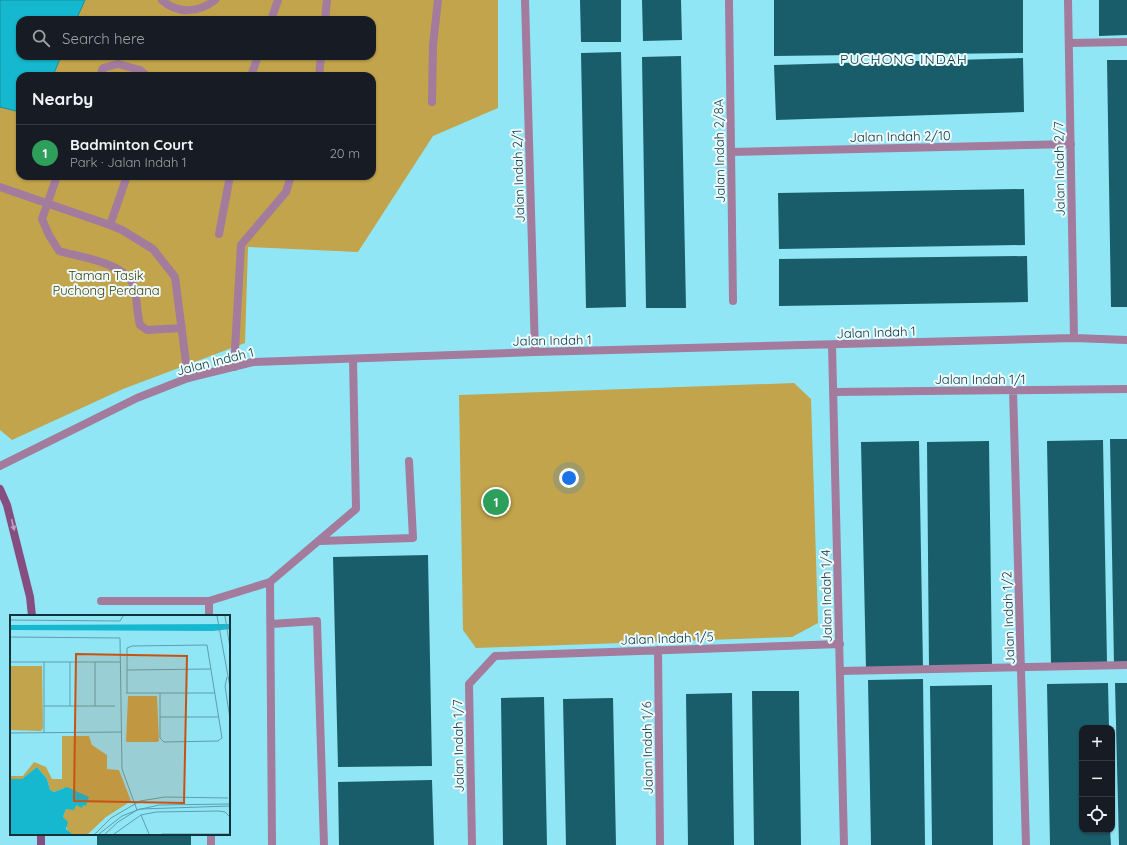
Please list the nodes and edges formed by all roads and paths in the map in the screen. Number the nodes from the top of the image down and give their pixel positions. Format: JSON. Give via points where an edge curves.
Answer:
{"nodes":[{"id":1,"x":162,"y":0,"type":"edge"},
{"id":2,"x":215,"y":0,"type":"edge"},
{"id":3,"x":278,"y":0,"type":"edge"},
{"id":4,"x":327,"y":0,"type":"edge"},
{"id":5,"x":438,"y":0,"type":"edge"},
{"id":6,"x":525,"y":0,"type":"edge"},
{"id":7,"x":729,"y":0,"type":"edge"},
{"id":8,"x":1068,"y":0,"type":"edge"},
{"id":9,"x":272,"y":16,"type":"edge"},
{"id":10,"x":325,"y":16,"type":"edge"},
{"id":11,"x":1127,"y":42,"type":"edge"},
{"id":12,"x":1069,"y":43,"type":"junction"},
{"id":13,"x":257,"y":60,"type":"edge"},
{"id":14,"x":320,"y":60,"type":"edge"},
{"id":15,"x":102,"y":72,"type":"edge"},
{"id":16,"x":142,"y":72,"type":"edge"},
{"id":17,"x":252,"y":72,"type":"edge"},
{"id":18,"x":319,"y":72,"type":"edge"},
{"id":19,"x":432,"y":102,"type":"dead end"},
{"id":20,"x":1070,"y":144,"type":"junction"},
{"id":21,"x":731,"y":152,"type":"junction"},
{"id":22,"x":55,"y":180,"type":"edge"},
{"id":23,"x":126,"y":180,"type":"edge"},
{"id":24,"x":229,"y":180,"type":"edge"},
{"id":25,"x":290,"y":180,"type":"edge"},
{"id":26,"x":0,"y":187,"type":"edge"},
{"id":27,"x":46,"y":202,"type":"junction"},
{"id":28,"x":110,"y":225,"type":"junction"},
{"id":29,"x":219,"y":234,"type":"dead end"},
{"id":30,"x":733,"y":301,"type":"dead end"},
{"id":31,"x":182,"y":328,"type":"junction"},
{"id":32,"x":1074,"y":338,"type":"junction"},
{"id":33,"x":1127,"y":340,"type":"edge"},
{"id":34,"x":832,"y":345,"type":"junction"},
{"id":35,"x":535,"y":352,"type":"junction"},
{"id":36,"x":353,"y":359,"type":"junction"},
{"id":37,"x":234,"y":367,"type":"junction"},
{"id":38,"x":188,"y":378,"type":"junction"},
{"id":39,"x":1127,"y":389,"type":"edge"},
{"id":40,"x":1013,"y":390,"type":"junction"},
{"id":41,"x":834,"y":392,"type":"junction"},
{"id":42,"x":409,"y":461,"type":"dead end"},
{"id":43,"x":0,"y":466,"type":"edge"},
{"id":44,"x":0,"y":489,"type":"edge"},
{"id":45,"x":320,"y":541,"type":"junction"},
{"id":46,"x":270,"y":582,"type":"junction"},
{"id":47,"x":101,"y":601,"type":"dead end"},
{"id":48,"x":209,"y":602,"type":"junction"},
{"id":49,"x":32,"y":615,"type":"edge"},
{"id":50,"x":209,"y":615,"type":"edge"},
{"id":51,"x":270,"y":624,"type":"junction"},
{"id":52,"x":840,"y":644,"type":"junction"},
{"id":53,"x":658,"y":650,"type":"junction"},
{"id":54,"x":495,"y":656,"type":"joint"},
{"id":55,"x":1127,"y":665,"type":"edge"},
{"id":56,"x":1021,"y":667,"type":"junction"},
{"id":57,"x":840,"y":671,"type":"junction"},
{"id":58,"x":272,"y":845,"type":"edge"},
{"id":59,"x":324,"y":845,"type":"edge"},
{"id":60,"x":472,"y":845,"type":"edge"},
{"id":61,"x":660,"y":845,"type":"edge"},
{"id":62,"x":844,"y":845,"type":"edge"},
{"id":63,"x":1026,"y":845,"type":"edge"}],
"edges":[{"from":1,"to":2,"type":"street","via":[[170,7],[194,11]]},
{"from":3,"to":9,"type":"street"},
{"from":4,"to":10,"type":"street"},
{"from":5,"to":19,"type":"street","via":[[433,45]]},
{"from":6,"to":35,"type":"street","name":"Jalan Indah 2/1"},
{"from":7,"to":21,"type":"street","name":"Jalan Indah 2/8A"},
{"from":8,"to":12,"type":"street","name":"Jalan Indah 2/7"},
{"from":11,"to":12,"type":"street"},
{"from":12,"to":20,"type":"street","name":"Jalan Indah 2/7"},
{"from":13,"to":17,"type":"street"},
{"from":14,"to":18,"type":"street"},
{"from":15,"to":16,"type":"street","via":[[103,68],[118,64]]},
{"from":20,"to":21,"type":"street","name":"Jalan Indah 2/10"},
{"from":20,"to":32,"type":"street","name":"Jalan Indah 2/7"},
{"from":21,"to":30,"type":"street","name":"Jalan Indah 2/8A"},
{"from":22,"to":27,"type":"street"},
{"from":23,"to":28,"type":"street"},
{"from":24,"to":29,"type":"street"},
{"from":25,"to":37,"type":"street","via":[[286,192],[241,245]]},
{"from":26,"to":27,"type":"street"},
{"from":27,"to":28,"type":"street"},
{"from":27,"to":31,"type":"street","via":[[42,219],[59,251],[122,270],[132,282],[140,324],[147,330]]},
{"from":28,"to":31,"type":"street","via":[[153,249],[175,277]]},
{"from":31,"to":38,"type":"street"},
{"from":32,"to":33,"type":"street","name":"Jalan Indah 1"},
{"from":32,"to":34,"type":"street","name":"Jalan Indah 1"},
{"from":34,"to":35,"type":"street","name":"Jalan Indah 1"},
{"from":34,"to":41,"type":"street","name":"Jalan Indah 1/4"},
{"from":35,"to":36,"type":"street","name":"Jalan Indah 1"},
{"from":36,"to":37,"type":"street","name":"Jalan Indah 1","via":[[252,362]]},
{"from":36,"to":45,"type":"street","via":[[356,509]]},
{"from":37,"to":38,"type":"street","name":"Jalan Indah 1"},
{"from":38,"to":43,"type":"street","name":"Jalan Indah 1","via":[[137,398]]},
{"from":39,"to":40,"type":"street","name":"Jalan Indah 1/1"},
{"from":40,"to":41,"type":"street","name":"Jalan Indah 1/1"},
{"from":40,"to":56,"type":"street","name":"Jalan Indah 1/2"},
{"from":41,"to":52,"type":"street","name":"Jalan Indah 1/4"},
{"from":42,"to":45,"type":"street","via":[[413,538]]},
{"from":44,"to":49,"type":"main road","one_way":true,"via":[[7,504],[30,597]]},
{"from":45,"to":46,"type":"street"},
{"from":46,"to":48,"type":"street"},
{"from":46,"to":51,"type":"street"},
{"from":47,"to":48,"type":"street"},
{"from":48,"to":50,"type":"street"},
{"from":51,"to":58,"type":"street"},
{"from":51,"to":59,"type":"street","via":[[317,621]]},
{"from":52,"to":53,"type":"street","name":"Jalan Indah 1/5"},
{"from":52,"to":57,"type":"street","name":"Jalan Indah 1/4"},
{"from":53,"to":54,"type":"street","name":"Jalan Indah 1/5"},
{"from":53,"to":61,"type":"street","name":"Jalan Indah 1/6"},
{"from":54,"to":60,"type":"street","name":"Jalan Indah 1/7","via":[[469,684]]},
{"from":55,"to":56,"type":"street"},
{"from":56,"to":57,"type":"street"},
{"from":56,"to":63,"type":"street","name":"Jalan Indah 1/2"},
{"from":57,"to":62,"type":"street","name":"Jalan Indah 1/4"}]}
